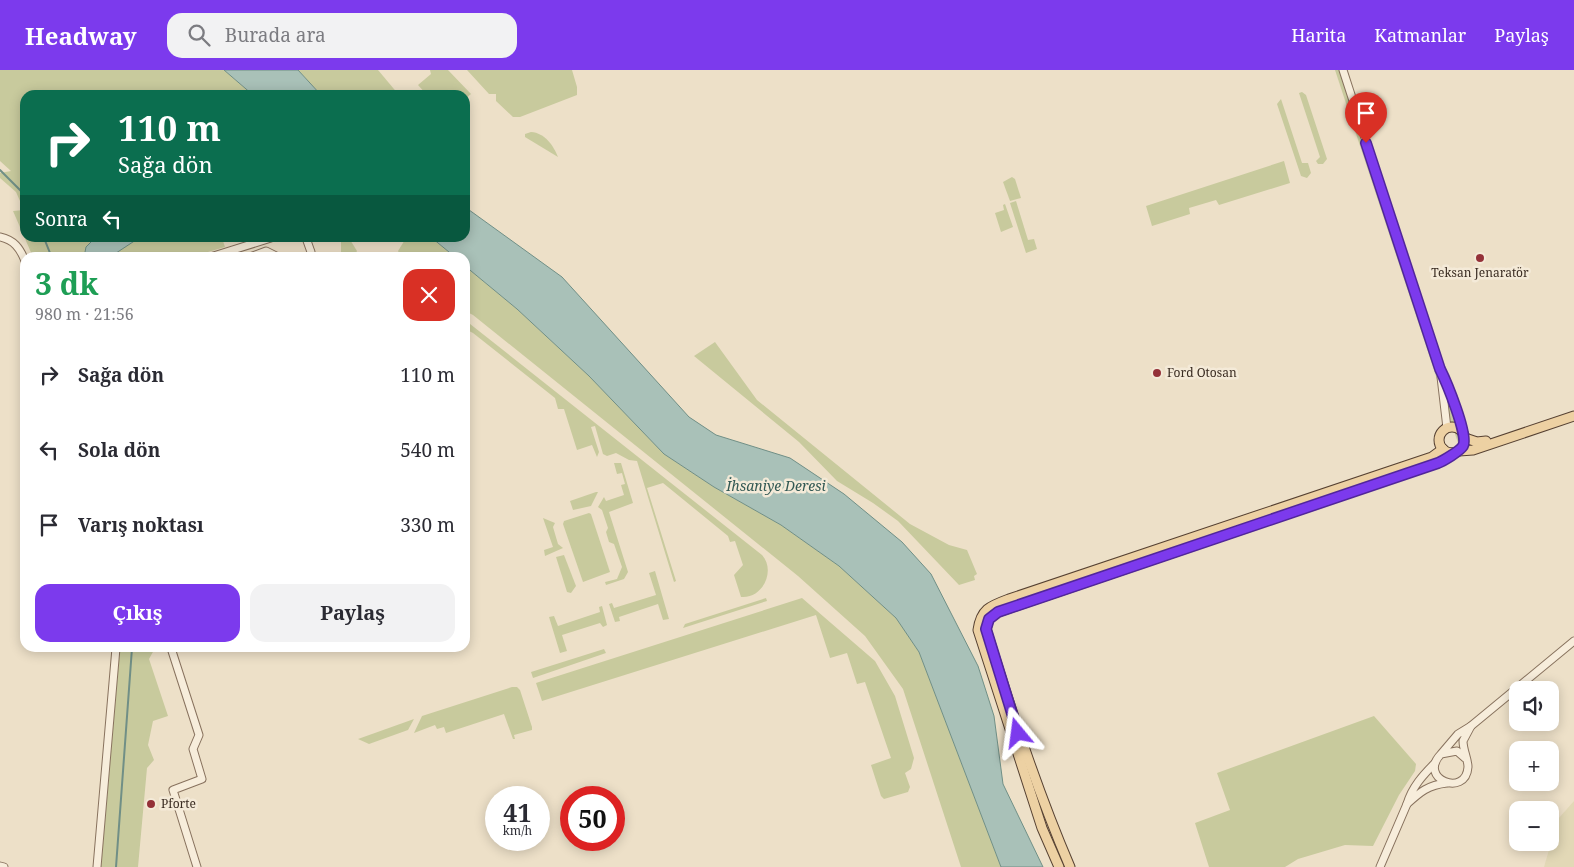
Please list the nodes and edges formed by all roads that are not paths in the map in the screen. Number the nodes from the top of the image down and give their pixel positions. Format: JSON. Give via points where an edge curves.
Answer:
{"nodes":[{"id":1,"x":1343,"y":70,"type":"edge"},
{"id":2,"x":0,"y":237,"type":"edge"},
{"id":3,"x":259,"y":242,"type":"edge"},
{"id":4,"x":21,"y":252,"type":"edge"},
{"id":5,"x":227,"y":252,"type":"edge"},
{"id":6,"x":1440,"y":369,"type":"junction"},
{"id":7,"x":1574,"y":411,"type":"edge"},
{"id":8,"x":1574,"y":416,"type":"edge"},
{"id":9,"x":1447,"y":428,"type":"junction"},
{"id":10,"x":1463,"y":434,"type":"junction"},
{"id":11,"x":1443,"y":449,"type":"junction"},
{"id":12,"x":1455,"y":452,"type":"junction"},
{"id":13,"x":1574,"y":641,"type":"edge"},
{"id":14,"x":116,"y":652,"type":"edge"},
{"id":15,"x":172,"y":652,"type":"edge"},
{"id":16,"x":1472,"y":726,"type":"junction"},
{"id":17,"x":1441,"y":754,"type":"junction"},
{"id":18,"x":1466,"y":758,"type":"junction"},
{"id":19,"x":1435,"y":763,"type":"junction"},
{"id":20,"x":1448,"y":783,"type":"junction"},
{"id":21,"x":1407,"y":804,"type":"junction"},
{"id":22,"x":0,"y":866,"type":"edge"},
{"id":23,"x":4,"y":867,"type":"edge"},
{"id":24,"x":97,"y":867,"type":"edge"},
{"id":25,"x":197,"y":867,"type":"edge"},
{"id":26,"x":1059,"y":867,"type":"edge"},
{"id":27,"x":1070,"y":867,"type":"edge"},
{"id":28,"x":1380,"y":867,"type":"edge"}],
"edges":[{"from":1,"to":6,"type":"street"},
{"from":2,"to":4,"type":"street","via":[[10,239]]},
{"from":3,"to":5,"type":"street"},
{"from":6,"to":9,"type":"street"},
{"from":6,"to":10,"type":"street","via":[[1455,403]]},
{"from":7,"to":10,"type":"main road","via":[[1484,442]]},
{"from":8,"to":12,"type":"main road","via":[[1473,450]]},
{"from":9,"to":10,"type":"main road","via":[[1454,427]]},
{"from":9,"to":11,"type":"main road","via":[[1439,437]]},
{"from":10,"to":12,"type":"main road","via":[[1464,445]]},
{"from":11,"to":12,"type":"main road"},
{"from":11,"to":26,"type":"main road","via":[[1432,457],[1009,598],[991,606],[980,617],[978,630],[1042,828]]},
{"from":12,"to":27,"type":"main road","via":[[1438,463],[998,612],[989,619],[986,629],[1018,733]]},
{"from":13,"to":16,"type":"street"},
{"from":14,"to":24,"type":"street"},
{"from":15,"to":25,"type":"street","via":[[199,735],[193,749],[202,779],[173,790]]},
{"from":16,"to":17,"type":"street","via":[[1458,734]]},
{"from":16,"to":18,"type":"street","via":[[1463,741]]},
{"from":17,"to":18,"type":"street","via":[[1457,751]]},
{"from":17,"to":19,"type":"street"},
{"from":18,"to":20,"type":"street","via":[[1468,769],[1463,779],[1454,784]]},
{"from":19,"to":20,"type":"street","via":[[1436,774]]},
{"from":19,"to":21,"type":"street","via":[[1422,777]]},
{"from":20,"to":21,"type":"street","via":[[1433,784]]},
{"from":21,"to":28,"type":"street"},
{"from":22,"to":23,"type":"street"}]}
